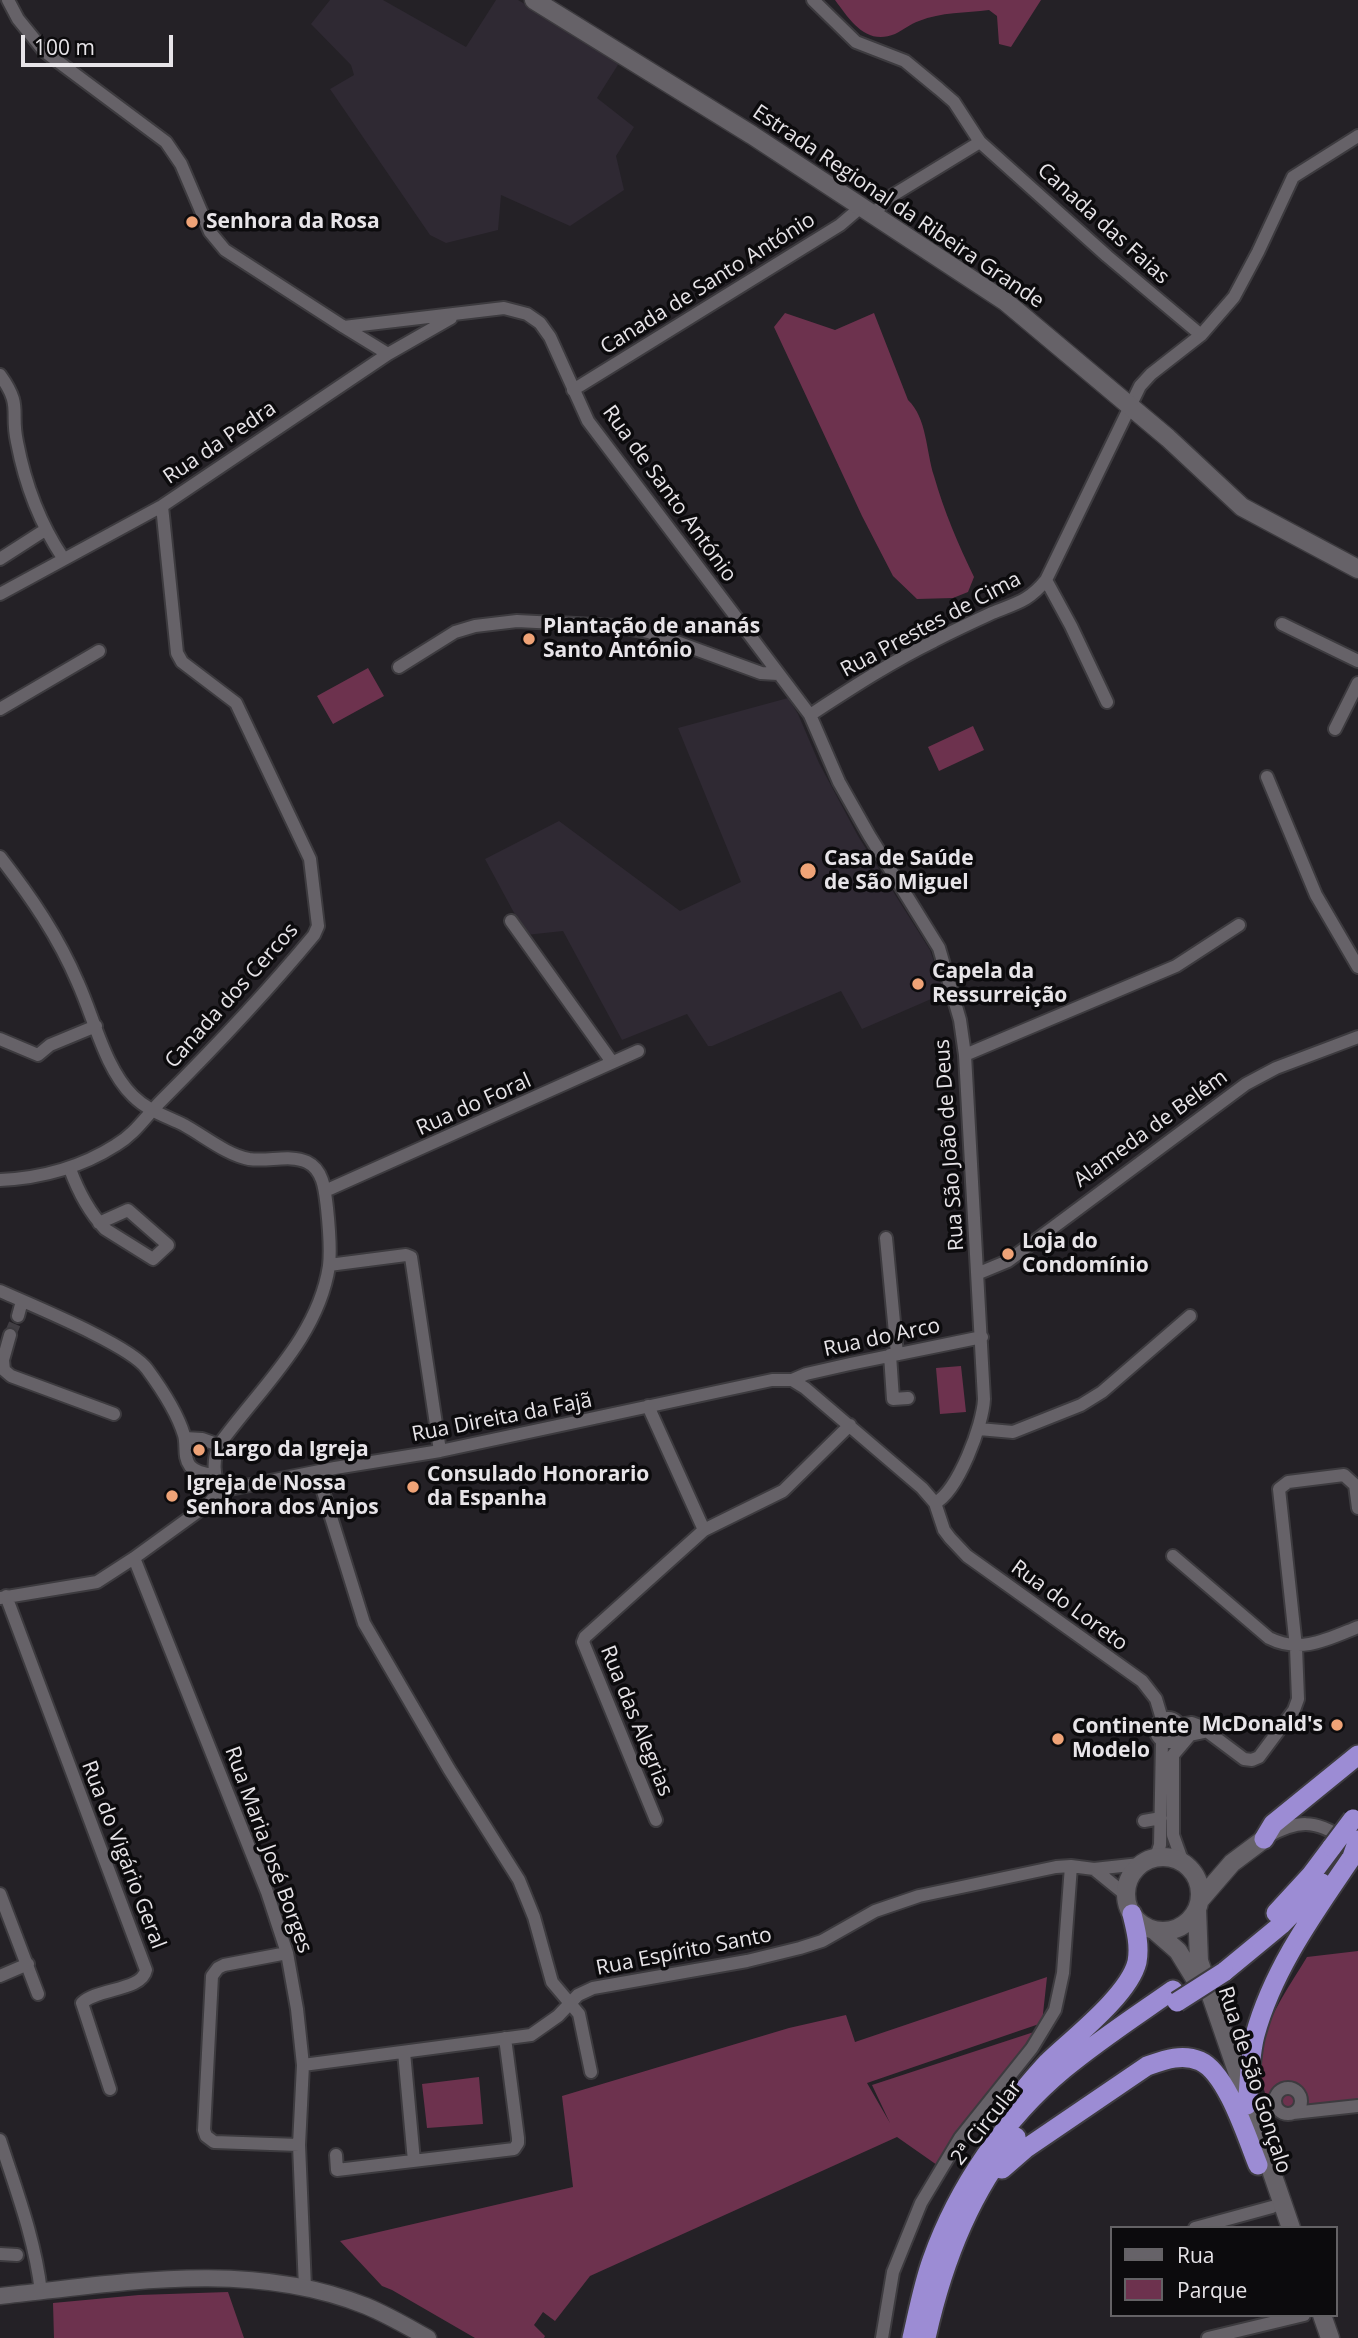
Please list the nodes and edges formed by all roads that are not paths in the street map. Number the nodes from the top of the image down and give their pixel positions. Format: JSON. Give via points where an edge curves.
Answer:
{"nodes":[{"id":1,"x":8,"y":0,"type":"edge"},
{"id":2,"x":534,"y":0,"type":"edge"},
{"id":3,"x":813,"y":0,"type":"edge"},
{"id":4,"x":1358,"y":136,"type":"edge"},
{"id":5,"x":980,"y":142,"type":"junction"},
{"id":6,"x":868,"y":211,"type":"junction"},
{"id":7,"x":457,"y":314,"type":"junction"},
{"id":8,"x":344,"y":327,"type":"junction"},
{"id":9,"x":1201,"y":335,"type":"junction"},
{"id":10,"x":388,"y":354,"type":"junction"},
{"id":11,"x":0,"y":375,"type":"edge"},
{"id":12,"x":573,"y":390,"type":"junction"},
{"id":13,"x":1130,"y":407,"type":"junction"},
{"id":14,"x":162,"y":506,"type":"junction"},
{"id":15,"x":45,"y":530,"type":"junction"},
{"id":16,"x":63,"y":558,"type":"junction"},
{"id":17,"x":0,"y":559,"type":"edge"},
{"id":18,"x":1358,"y":569,"type":"edge"},
{"id":19,"x":1046,"y":580,"type":"junction"},
{"id":20,"x":0,"y":594,"type":"edge"},
{"id":21,"x":1282,"y":624,"type":"dead end"},
{"id":22,"x":99,"y":651,"type":"dead end"},
{"id":23,"x":1358,"y":661,"type":"edge"},
{"id":24,"x":399,"y":667,"type":"dead end"},
{"id":25,"x":778,"y":674,"type":"junction"},
{"id":26,"x":1358,"y":683,"type":"edge"},
{"id":27,"x":1107,"y":702,"type":"dead end"},
{"id":28,"x":0,"y":709,"type":"edge"},
{"id":29,"x":810,"y":715,"type":"junction"},
{"id":30,"x":1335,"y":729,"type":"dead end"},
{"id":31,"x":1267,"y":777,"type":"dead end"},
{"id":32,"x":0,"y":857,"type":"edge"},
{"id":33,"x":511,"y":920,"type":"dead end"},
{"id":34,"x":1240,"y":925,"type":"dead end"},
{"id":35,"x":1358,"y":967,"type":"edge"},
{"id":36,"x":96,"y":1026,"type":"junction"},
{"id":37,"x":1358,"y":1037,"type":"edge"},
{"id":38,"x":0,"y":1039,"type":"edge"},
{"id":39,"x":638,"y":1051,"type":"dead end"},
{"id":40,"x":965,"y":1055,"type":"junction"},
{"id":41,"x":612,"y":1062,"type":"junction"},
{"id":42,"x":152,"y":1111,"type":"junction"},
{"id":43,"x":70,"y":1169,"type":"junction"},
{"id":44,"x":0,"y":1180,"type":"edge"},
{"id":45,"x":325,"y":1191,"type":"junction"},
{"id":46,"x":99,"y":1223,"type":"junction"},
{"id":47,"x":886,"y":1238,"type":"dead end"},
{"id":48,"x":329,"y":1265,"type":"junction"},
{"id":49,"x":979,"y":1273,"type":"junction"},
{"id":50,"x":0,"y":1291,"type":"edge"},
{"id":51,"x":22,"y":1301,"type":"junction"},
{"id":52,"x":18,"y":1316,"type":"tunnel mouth"},
{"id":53,"x":1190,"y":1316,"type":"dead end"},
{"id":54,"x":10,"y":1335,"type":"tunnel mouth"},
{"id":55,"x":982,"y":1337,"type":"junction"},
{"id":56,"x":893,"y":1355,"type":"junction"},
{"id":57,"x":792,"y":1380,"type":"junction"},
{"id":58,"x":908,"y":1398,"type":"dead end"},
{"id":59,"x":648,"y":1406,"type":"junction"},
{"id":60,"x":114,"y":1414,"type":"dead end"},
{"id":61,"x":850,"y":1425,"type":"junction"},
{"id":62,"x":979,"y":1429,"type":"junction"},
{"id":63,"x":186,"y":1438,"type":"junction"},
{"id":64,"x":219,"y":1446,"type":"junction"},
{"id":65,"x":440,"y":1451,"type":"junction"},
{"id":66,"x":317,"y":1472,"type":"junction"},
{"id":67,"x":214,"y":1475,"type":"junction"},
{"id":68,"x":220,"y":1491,"type":"junction"},
{"id":69,"x":935,"y":1503,"type":"junction"},
{"id":70,"x":1358,"y":1508,"type":"edge"},
{"id":71,"x":704,"y":1530,"type":"junction"},
{"id":72,"x":1173,"y":1556,"type":"dead end"},
{"id":73,"x":134,"y":1558,"type":"junction"},
{"id":74,"x":3,"y":1597,"type":"edge"},
{"id":75,"x":1358,"y":1627,"type":"edge"},
{"id":76,"x":1296,"y":1647,"type":"junction"},
{"id":77,"x":1162,"y":1719,"type":"junction"},
{"id":78,"x":1180,"y":1725,"type":"junction"},
{"id":79,"x":1209,"y":1731,"type":"junction"},
{"id":80,"x":1169,"y":1746,"type":"junction"},
{"id":81,"x":1358,"y":1755,"type":"edge"},
{"id":82,"x":1161,"y":1818,"type":"junction"},
{"id":83,"x":656,"y":1820,"type":"dead end"},
{"id":84,"x":1144,"y":1821,"type":"dead end"},
{"id":85,"x":1356,"y":1821,"type":"edge"},
{"id":86,"x":1264,"y":1839,"type":"junction"},
{"id":87,"x":1349,"y":1849,"type":"edge"},
{"id":88,"x":1148,"y":1861,"type":"junction"},
{"id":89,"x":1232,"y":1863,"type":"junction"},
{"id":90,"x":1071,"y":1866,"type":"junction"},
{"id":91,"x":1188,"y":1866,"type":"junction"},
{"id":92,"x":1094,"y":1869,"type":"junction"},
{"id":93,"x":0,"y":1894,"type":"edge"},
{"id":94,"x":1126,"y":1895,"type":"junction"},
{"id":95,"x":1198,"y":1904,"type":"junction"},
{"id":96,"x":1132,"y":1914,"type":"junction"},
{"id":97,"x":1154,"y":1930,"type":"junction"},
{"id":98,"x":287,"y":1953,"type":"junction"},
{"id":99,"x":28,"y":1964,"type":"junction"},
{"id":100,"x":0,"y":1976,"type":"edge"},
{"id":101,"x":38,"y":1994,"type":"dead end"},
{"id":102,"x":1175,"y":1996,"type":"junction"},
{"id":103,"x":570,"y":2003,"type":"junction"},
{"id":104,"x":505,"y":2038,"type":"junction"},
{"id":105,"x":404,"y":2052,"type":"junction"},
{"id":106,"x":303,"y":2065,"type":"junction"},
{"id":107,"x":591,"y":2072,"type":"dead end"},
{"id":108,"x":110,"y":2089,"type":"dead end"},
{"id":109,"x":1301,"y":2100,"type":"junction"},
{"id":110,"x":1247,"y":2105,"type":"junction"},
{"id":111,"x":1358,"y":2106,"type":"edge"},
{"id":112,"x":1316,"y":2110,"type":"junction"},
{"id":113,"x":1293,"y":2113,"type":"junction"},
{"id":114,"x":0,"y":2140,"type":"edge"},
{"id":115,"x":994,"y":2143,"type":"junction"},
{"id":116,"x":299,"y":2145,"type":"junction"},
{"id":117,"x":336,"y":2155,"type":"dead end"},
{"id":118,"x":414,"y":2161,"type":"junction"},
{"id":119,"x":1258,"y":2165,"type":"junction"},
{"id":120,"x":982,"y":2186,"type":"junction"},
{"id":121,"x":1272,"y":2207,"type":"junction"},
{"id":122,"x":1202,"y":2226,"type":"edge"},
{"id":123,"x":1279,"y":2226,"type":"edge"},
{"id":124,"x":1289,"y":2226,"type":"edge"},
{"id":125,"x":0,"y":2254,"type":"edge"},
{"id":126,"x":17,"y":2255,"type":"dead end"},
{"id":127,"x":305,"y":2288,"type":"junction"},
{"id":128,"x":41,"y":2292,"type":"junction"},
{"id":129,"x":0,"y":2296,"type":"edge"},
{"id":130,"x":1296,"y":2317,"type":"edge"},
{"id":131,"x":1312,"y":2317,"type":"edge"},
{"id":132,"x":1323,"y":2317,"type":"edge"},
{"id":133,"x":428,"y":2338,"type":"edge"},
{"id":134,"x":882,"y":2338,"type":"edge"},
{"id":135,"x":912,"y":2338,"type":"edge"},
{"id":136,"x":926,"y":2338,"type":"edge"},
{"id":137,"x":1208,"y":2338,"type":"edge"},
{"id":138,"x":1319,"y":2338,"type":"edge"},
{"id":139,"x":1330,"y":2338,"type":"edge"}],
"edges":[{"from":1,"to":8,"type":"street","via":[[44,51],[166,142],[181,164],[210,232],[225,250]]},
{"from":2,"to":6,"type":"main road","name":"Estrada Regional da Ribeira Grande"},
{"from":3,"to":5,"type":"street","name":"Canada das Faias","via":[[856,42],[905,61],[939,89],[954,102]]},
{"from":4,"to":9,"type":"street","name":"Rua Prestes de Cima","via":[[1293,177],[1234,297]]},
{"from":5,"to":6,"type":"street"},
{"from":5,"to":9,"type":"street","name":"Canada das Faias"},
{"from":6,"to":12,"type":"street","name":"Canada de Santo António"},
{"from":6,"to":13,"type":"main road","name":"Estrada Regional da Ribeira Grande","via":[[1006,302]]},
{"from":7,"to":8,"type":"street","name":"Rua de Santo António"},
{"from":7,"to":10,"type":"street","name":"Rua da Pedra"},
{"from":7,"to":12,"type":"street","name":"Rua de Santo António","via":[[504,308],[527,314],[550,337]]},
{"from":8,"to":10,"type":"street"},
{"from":9,"to":13,"type":"street","name":"Rua Prestes de Cima","via":[[1151,374]]},
{"from":10,"to":14,"type":"street","name":"Rua da Pedra"},
{"from":11,"to":15,"type":"street","via":[[14,396],[17,445]]},
{"from":12,"to":25,"type":"street","name":"Rua de Santo António","via":[[589,421]]},
{"from":13,"to":18,"type":"main road","name":"Estrada Regional da Ribeira Grande","via":[[1242,507]]},
{"from":13,"to":19,"type":"street","name":"Rua Prestes de Cima"},
{"from":14,"to":16,"type":"street","name":"Rua da Pedra"},
{"from":14,"to":42,"type":"street","name":"Canada dos Cercos","via":[[177,653],[182,662],[236,703],[310,859],[318,926],[245,1016]]},
{"from":15,"to":16,"type":"street"},
{"from":15,"to":17,"type":"street"},
{"from":16,"to":20,"type":"street","name":"Rua da Pedra"},
{"from":19,"to":27,"type":"street"},
{"from":19,"to":29,"type":"street","name":"Rua Prestes de Cima","via":[[1028,598],[933,641]]},
{"from":21,"to":23,"type":"street"},
{"from":22,"to":28,"type":"street"},
{"from":24,"to":25,"type":"street","via":[[455,632],[517,621],[649,632],[761,673]]},
{"from":25,"to":29,"type":"street","name":"Rua de Santo António"},
{"from":26,"to":30,"type":"street"},
{"from":29,"to":40,"type":"street","name":"Rua São João de Deus","via":[[839,782],[939,948]]},
{"from":31,"to":35,"type":"street","via":[[1316,895]]},
{"from":32,"to":36,"type":"street","via":[[54,934]]},
{"from":33,"to":41,"type":"street"},
{"from":34,"to":40,"type":"street","via":[[1176,966]]},
{"from":36,"to":38,"type":"street","via":[[50,1045],[38,1055]]},
{"from":36,"to":42,"type":"street","via":[[119,1081]]},
{"from":37,"to":49,"type":"street","name":"Alameda de Belém","via":[[1246,1084],[1008,1261]]},
{"from":39,"to":41,"type":"street","name":"Rua do Foral"},
{"from":40,"to":49,"type":"street","name":"Rua São João de Deus"},
{"from":41,"to":45,"type":"street","name":"Rua do Foral"},
{"from":42,"to":43,"type":"street","name":"Canada dos Cercos","via":[[118,1145]]},
{"from":42,"to":45,"type":"street","via":[[238,1156],[308,1162],[320,1174]]},
{"from":43,"to":44,"type":"street","name":"Canada dos Cercos"},
{"from":43,"to":46,"type":"street"},
{"from":45,"to":48,"type":"street"},
{"from":46,"to":46,"type":"street","via":[[153,1259],[168,1245],[128,1210]]},
{"from":47,"to":56,"type":"street"},
{"from":48,"to":64,"type":"street","via":[[312,1321]]},
{"from":48,"to":65,"type":"street","via":[[411,1257]]},
{"from":49,"to":55,"type":"street","name":"Rua São João de Deus"},
{"from":50,"to":51,"type":"street"},
{"from":51,"to":52,"type":"street"},
{"from":51,"to":63,"type":"street","via":[[126,1351],[145,1366]]},
{"from":53,"to":62,"type":"street","via":[[1082,1405],[1013,1432]]},
{"from":54,"to":60,"type":"street","via":[[3,1360],[4,1370],[11,1376]]},
{"from":55,"to":56,"type":"street","name":"Rua do Arco"},
{"from":55,"to":62,"type":"street","name":"Rua São João de Deus","via":[[984,1399]]},
{"from":56,"to":57,"type":"street","name":"Rua do Arco"},
{"from":56,"to":58,"type":"street","via":[[893,1399]]},
{"from":57,"to":59,"type":"street","name":"Rua Direita da Fajã","via":[[772,1380]]},
{"from":57,"to":61,"type":"street"},
{"from":59,"to":65,"type":"street","name":"Rua Direita da Fajã"},
{"from":59,"to":71,"type":"street"},
{"from":61,"to":69,"type":"street"},
{"from":61,"to":71,"type":"street","via":[[783,1491]]},
{"from":62,"to":69,"type":"street","name":"Rua São João de Deus","via":[[947,1493]]},
{"from":63,"to":64,"type":"street","via":[[202,1438]]},
{"from":63,"to":67,"type":"street","via":[[189,1465]]},
{"from":64,"to":67,"type":"street"},
{"from":65,"to":66,"type":"street","name":"Rua Direita da Fajã"},
{"from":66,"to":68,"type":"street","name":"Rua Direita da Fajã"},
{"from":66,"to":103,"type":"street","via":[[371,1638],[519,1880],[537,1925],[548,1973]]},
{"from":67,"to":68,"type":"street"},
{"from":68,"to":73,"type":"street"},
{"from":69,"to":77,"type":"street","name":"Rua do Loreto","via":[[944,1530],[967,1556],[1142,1681],[1156,1699]]},
{"from":70,"to":76,"type":"street","via":[[1355,1485],[1344,1475],[1280,1487]]},
{"from":71,"to":83,"type":"street","name":"Rua das Alegrias","via":[[583,1642]]},
{"from":72,"to":76,"type":"street","via":[[1269,1639]]},
{"from":73,"to":74,"type":"street","via":[[92,1584]]},
{"from":73,"to":98,"type":"street","name":"Rua Maria José Borges","via":[[271,1901]]},
{"from":74,"to":108,"type":"street","name":"Rua do Vigário Geral","via":[[146,1970],[140,1982],[82,2003]]},
{"from":75,"to":76,"type":"street"},
{"from":76,"to":79,"type":"street","via":[[1298,1699],[1259,1757],[1244,1759]]},
{"from":77,"to":78,"type":"street"},
{"from":77,"to":80,"type":"street","via":[[1157,1737]]},
{"from":78,"to":79,"type":"street","via":[[1192,1723]]},
{"from":78,"to":80,"type":"street","via":[[1180,1736]]},
{"from":79,"to":80,"type":"street"},
{"from":80,"to":82,"type":"street"},
{"from":80,"to":91,"type":"street","via":[[1173,1835]]},
{"from":81,"to":86,"type":"highway","via":[[1273,1824]]},
{"from":82,"to":84,"type":"street"},
{"from":82,"to":88,"type":"street","via":[[1160,1845]]},
{"from":85,"to":87,"type":"highway"},
{"from":86,"to":87,"type":"street","via":[[1308,1823],[1331,1829]]},
{"from":86,"to":89,"type":"main road"},
{"from":87,"to":102,"type":"highway","bridge":true,"via":[[1304,1904],[1252,1951]]},
{"from":87,"to":110,"type":"highway","via":[[1277,1978],[1255,2036]]},
{"from":88,"to":91,"type":"main road","via":[[1175,1858]]},
{"from":88,"to":92,"type":"street","name":"Rua Espírito Santo"},
{"from":88,"to":94,"type":"main road","via":[[1129,1878]]},
{"from":89,"to":91,"type":"main road","via":[[1206,1870]]},
{"from":89,"to":95,"type":"main road"},
{"from":90,"to":92,"type":"street","name":"Rua Espírito Santo"},
{"from":90,"to":103,"type":"street","name":"Rua Espírito Santo","via":[[919,1896],[875,1911],[800,1948],[593,1988]]},
{"from":90,"to":134,"type":"street","via":[[1063,1973],[1055,2010],[1032,2048],[960,2137],[920,2203],[893,2272]]},
{"from":91,"to":95,"type":"main road","via":[[1200,1889]]},
{"from":92,"to":94,"type":"street"},
{"from":93,"to":99,"type":"street"},
{"from":94,"to":96,"type":"main road"},
{"from":95,"to":97,"type":"main road","via":[[1184,1925]]},
{"from":95,"to":110,"type":"main road","name":"Rua de São Gonçalo","via":[[1199,1961]]},
{"from":96,"to":97,"type":"main road"},
{"from":96,"to":115,"type":"highway","via":[[1138,1956],[1130,1978],[1026,2087],[1000,2122]]},
{"from":97,"to":119,"type":"main road","name":"Rua de São Gonçalo","via":[[1190,1967],[1208,2008]]},
{"from":98,"to":106,"type":"street","name":"Rua Maria José Borges"},
{"from":98,"to":116,"type":"street","via":[[223,1965],[212,1976],[204,2130],[214,2142]]},
{"from":99,"to":100,"type":"street"},
{"from":99,"to":101,"type":"street"},
{"from":102,"to":115,"type":"highway","name":"2ª Circular","via":[[1062,2070]]},
{"from":102,"to":120,"type":"highway","name":"2ª Circular","via":[[1070,2080],[1006,2150]]},
{"from":103,"to":104,"type":"street","name":"Rua Espírito Santo","via":[[531,2035]]},
{"from":103,"to":107,"type":"street","via":[[581,2020]]},
{"from":104,"to":105,"type":"street","name":"Rua Espírito Santo"},
{"from":104,"to":118,"type":"street","via":[[518,2138],[514,2149]]},
{"from":105,"to":106,"type":"street","name":"Rua Espírito Santo"},
{"from":105,"to":118,"type":"street"},
{"from":106,"to":116,"type":"street","name":"Rua Maria José Borges"},
{"from":109,"to":112,"type":"street"},
{"from":109,"to":113,"type":"street"},
{"from":109,"to":113,"type":"street","via":[[1292,2088],[1278,2093],[1278,2109]]},
{"from":110,"to":124,"type":"main road","name":"Rua de São Gonçalo"},
{"from":111,"to":112,"type":"street"},
{"from":112,"to":113,"type":"street"},
{"from":114,"to":128,"type":"street","via":[[39,2267]]},
{"from":115,"to":135,"type":"highway","name":"2ª Circular","via":[[966,2186],[936,2250]]},
{"from":116,"to":127,"type":"street","name":"Rua Maria José Borges"},
{"from":117,"to":118,"type":"street","via":[[337,2170]]},
{"from":119,"to":120,"type":"highway","via":[[1218,2077],[1203,2062],[1184,2057],[1147,2066],[1025,2149]]},
{"from":119,"to":121,"type":"main road","name":"Rua de São Gonçalo"},
{"from":120,"to":136,"type":"highway","name":"2ª Circular","via":[[946,2264]]},
{"from":121,"to":122,"type":"street"},
{"from":121,"to":123,"type":"main road","name":"Rua de São Gonçalo"},
{"from":125,"to":126,"type":"street"},
{"from":127,"to":128,"type":"street","via":[[254,2280],[179,2279]]},
{"from":127,"to":133,"type":"street","via":[[368,2307]]},
{"from":128,"to":129,"type":"street"},
{"from":130,"to":137,"type":"street"},
{"from":131,"to":138,"type":"main road"},
{"from":132,"to":139,"type":"main road"}]}
